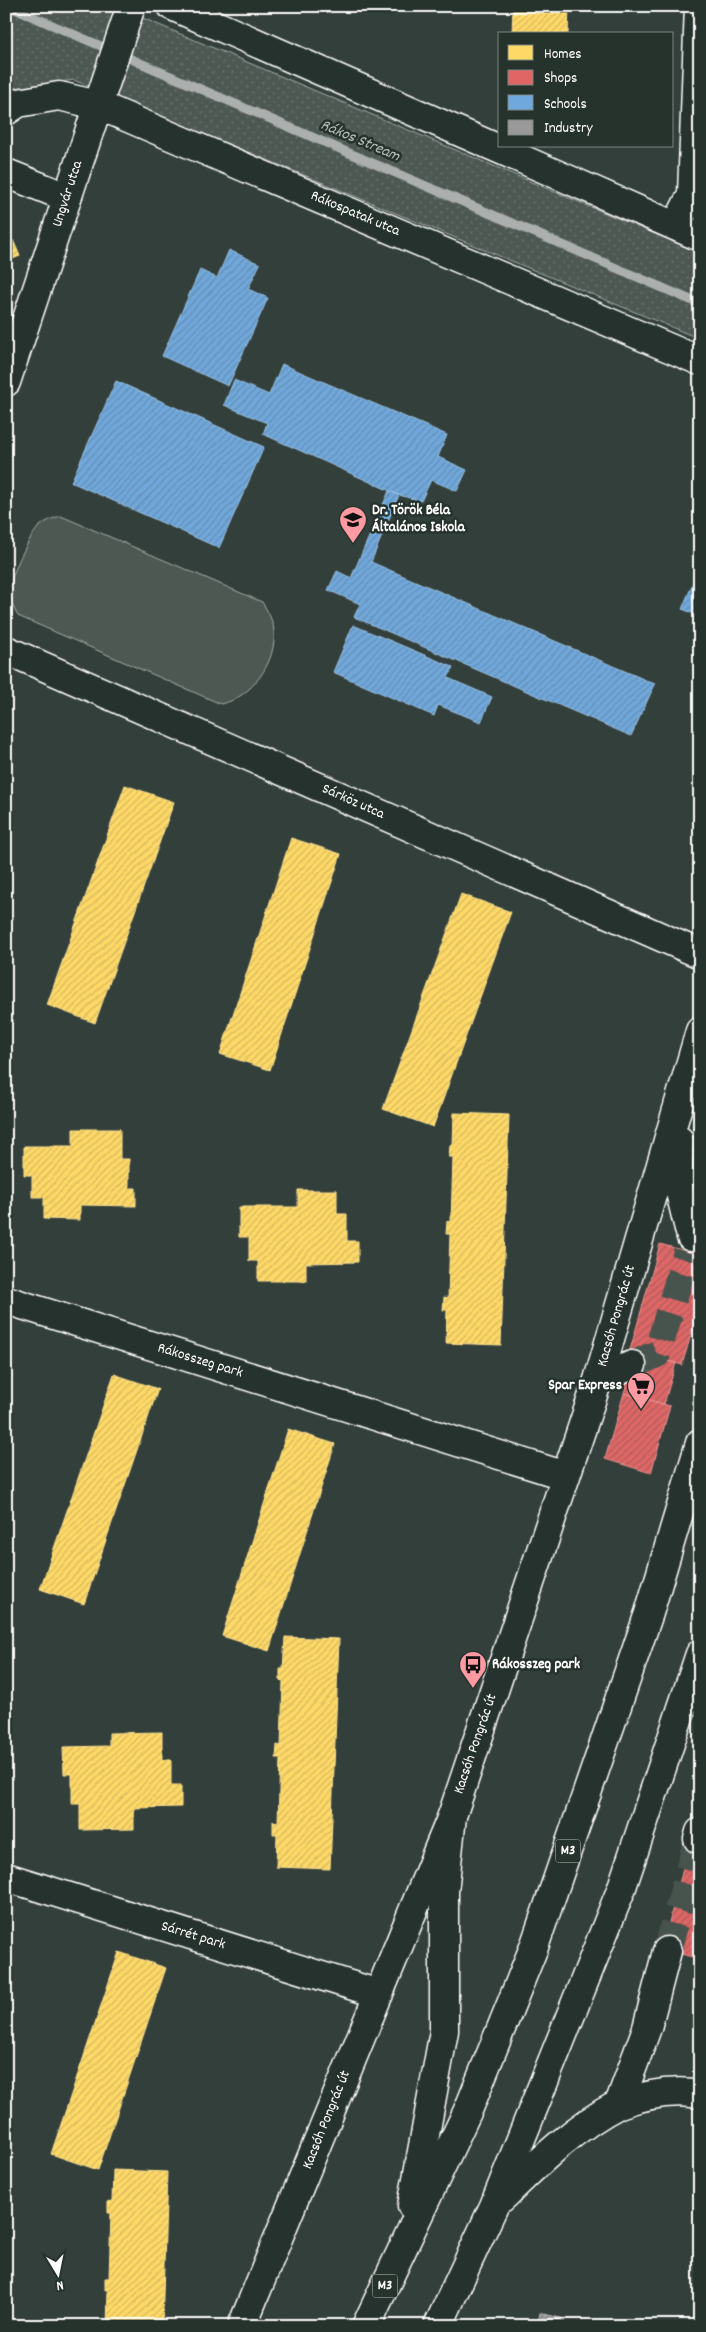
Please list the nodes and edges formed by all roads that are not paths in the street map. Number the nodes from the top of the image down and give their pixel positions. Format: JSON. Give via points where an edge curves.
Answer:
{"nodes":[{"id":1,"x":172,"y":6,"type":"edge"},
{"id":2,"x":699,"y":6,"type":"edge"},
{"id":3,"x":130,"y":11,"type":"edge"},
{"id":4,"x":101,"y":95,"type":"junction"},
{"id":5,"x":6,"y":111,"type":"edge"},
{"id":6,"x":6,"y":173,"type":"edge"},
{"id":7,"x":66,"y":197,"type":"junction"},
{"id":8,"x":688,"y":232,"type":"edge"},
{"id":9,"x":700,"y":361,"type":"edge"},
{"id":10,"x":6,"y":382,"type":"edge"},
{"id":11,"x":6,"y":650,"type":"edge"},
{"id":12,"x":700,"y":954,"type":"edge"},
{"id":13,"x":700,"y":1031,"type":"edge"},
{"id":14,"x":680,"y":1104,"type":"junction"},
{"id":15,"x":693,"y":1238,"type":"tunnel mouth"},
{"id":16,"x":6,"y":1300,"type":"edge"},
{"id":17,"x":632,"y":1365,"type":"tunnel mouth"},
{"id":18,"x":598,"y":1380,"type":"junction"},
{"id":19,"x":700,"y":1443,"type":"edge"},
{"id":20,"x":566,"y":1476,"type":"junction"},
{"id":21,"x":700,"y":1654,"type":"edge"},
{"id":22,"x":452,"y":1816,"type":"junction"},
{"id":23,"x":6,"y":1877,"type":"edge"},
{"id":24,"x":667,"y":1950,"type":"tunnel mouth"},
{"id":25,"x":379,"y":1994,"type":"junction"},
{"id":26,"x":700,"y":2094,"type":"edge"},
{"id":27,"x":619,"y":2104,"type":"junction"},
{"id":28,"x":494,"y":2206,"type":"junction"},
{"id":29,"x":404,"y":2247,"type":"junction"},
{"id":30,"x":242,"y":2326,"type":"edge"},
{"id":31,"x":366,"y":2326,"type":"edge"},
{"id":32,"x":438,"y":2326,"type":"edge"}],
"edges":[{"from":1,"to":8,"type":"street"},
{"from":2,"to":8,"type":"street"},
{"from":3,"to":4,"type":"street","name":"Ungvár utca"},
{"from":4,"to":5,"type":"street","name":"Rákospatak utca","via":[[59,96],[18,103]]},
{"from":4,"to":7,"type":"street","name":"Ungvár utca"},
{"from":4,"to":9,"type":"street","name":"Rákospatak utca"},
{"from":6,"to":7,"type":"street"},
{"from":7,"to":10,"type":"street","name":"Ungvár utca"},
{"from":11,"to":12,"type":"street","name":"Sárköz utca"},
{"from":13,"to":14,"type":"street","name":"Kacsóh Pongrác út"},
{"from":14,"to":15,"type":"street","via":[[678,1184]]},
{"from":14,"to":18,"type":"street","name":"Kacsóh Pongrác út"},
{"from":16,"to":20,"type":"street","name":"Rákosszeg park"},
{"from":17,"to":18,"type":"street"},
{"from":18,"to":20,"type":"street","name":"Kacsóh Pongrác út"},
{"from":19,"to":29,"type":"street","number":"M3","via":[[649,1613],[534,1947],[469,2108]]},
{"from":20,"to":22,"type":"street","name":"Kacsóh Pongrác út"},
{"from":21,"to":28,"type":"street","via":[[620,1890]]},
{"from":22,"to":25,"type":"street","name":"Kacsóh Pongrác út"},
{"from":22,"to":29,"type":"street","via":[[444,1892],[444,2031]]},
{"from":23,"to":25,"type":"street","name":"Sárrét park"},
{"from":24,"to":27,"type":"street","via":[[647,2028]]},
{"from":25,"to":30,"type":"street","name":"Kacsóh Pongrác út"},
{"from":26,"to":27,"type":"street","via":[[662,2092]]},
{"from":27,"to":28,"type":"street","via":[[595,2116],[544,2158]]},
{"from":28,"to":32,"type":"street"},
{"from":29,"to":31,"type":"street","number":"M3"}]}
